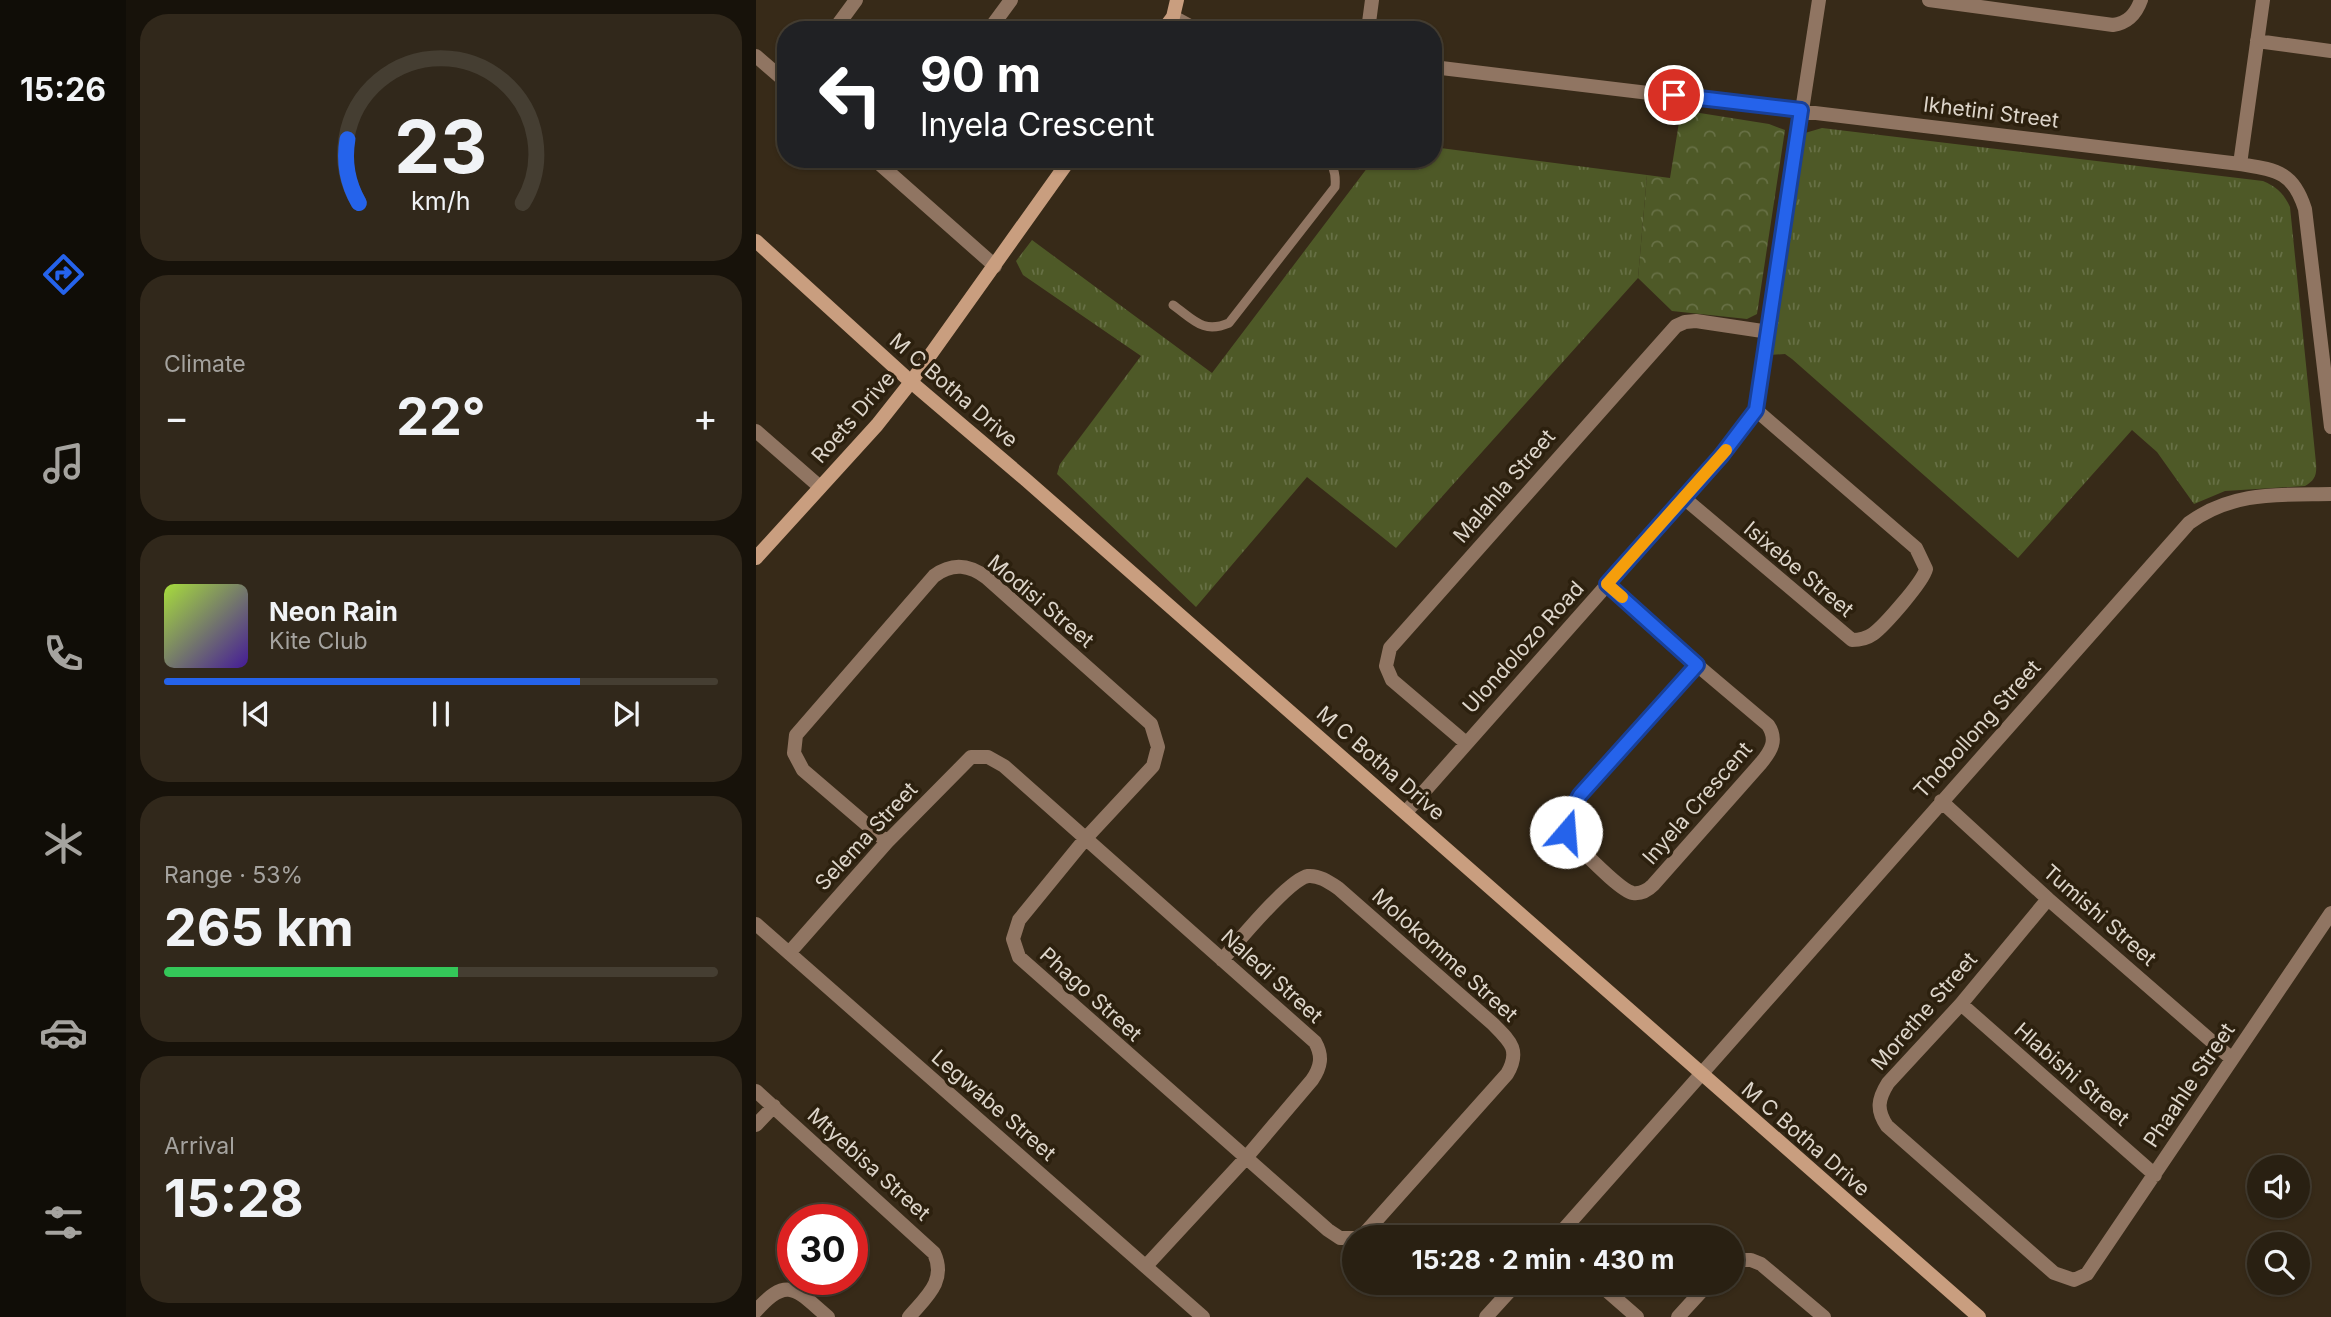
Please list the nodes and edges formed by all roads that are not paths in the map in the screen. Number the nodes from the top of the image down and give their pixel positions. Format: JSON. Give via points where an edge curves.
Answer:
{"nodes":[{"id":1,"x":856,"y":0,"type":"edge"},
{"id":2,"x":1011,"y":0,"type":"edge"},
{"id":3,"x":1177,"y":0,"type":"edge"},
{"id":4,"x":1372,"y":0,"type":"edge"},
{"id":5,"x":1819,"y":0,"type":"edge"},
{"id":6,"x":1929,"y":0,"type":"edge"},
{"id":7,"x":2141,"y":0,"type":"edge"},
{"id":8,"x":2263,"y":0,"type":"edge"},
{"id":9,"x":1172,"y":17,"type":"junction"},
{"id":10,"x":841,"y":21,"type":"edge"},
{"id":11,"x":996,"y":21,"type":"edge"},
{"id":12,"x":1169,"y":21,"type":"edge"},
{"id":13,"x":1180,"y":21,"type":"edge"},
{"id":14,"x":1369,"y":21,"type":"edge"},
{"id":15,"x":2257,"y":41,"type":"junction"},
{"id":16,"x":2331,"y":51,"type":"edge"},
{"id":17,"x":756,"y":56,"type":"edge"},
{"id":18,"x":1442,"y":68,"type":"edge"},
{"id":19,"x":777,"y":74,"type":"edge"},
{"id":20,"x":1801,"y":110,"type":"junction"},
{"id":21,"x":2240,"y":164,"type":"junction"},
{"id":22,"x":893,"y":168,"type":"edge"},
{"id":23,"x":1064,"y":168,"type":"edge"},
{"id":24,"x":1333,"y":168,"type":"edge"},
{"id":25,"x":756,"y":241,"type":"edge"},
{"id":26,"x":995,"y":266,"type":"junction"},
{"id":27,"x":1173,"y":305,"type":"dead end"},
{"id":28,"x":1769,"y":332,"type":"junction"},
{"id":29,"x":911,"y":382,"type":"junction"},
{"id":30,"x":1756,"y":410,"type":"junction"},
{"id":31,"x":2331,"y":427,"type":"edge"},
{"id":32,"x":756,"y":431,"type":"edge"},
{"id":33,"x":820,"y":487,"type":"junction"},
{"id":34,"x":2331,"y":494,"type":"edge"},
{"id":35,"x":1684,"y":498,"type":"junction"},
{"id":36,"x":756,"y":558,"type":"edge"},
{"id":37,"x":1607,"y":584,"type":"junction"},
{"id":38,"x":1697,"y":665,"type":"junction"},
{"id":39,"x":1465,"y":743,"type":"junction"},
{"id":40,"x":979,"y":755,"type":"joint"},
{"id":41,"x":1941,"y":801,"type":"junction"},
{"id":42,"x":1406,"y":813,"type":"junction"},
{"id":43,"x":1086,"y":838,"type":"junction"},
{"id":44,"x":887,"y":842,"type":"junction"},
{"id":45,"x":2048,"y":899,"type":"junction"},
{"id":46,"x":2331,"y":914,"type":"edge"},
{"id":47,"x":756,"y":924,"type":"edge"},
{"id":48,"x":789,"y":953,"type":"junction"},
{"id":49,"x":1222,"y":960,"type":"junction"},
{"id":50,"x":1961,"y":1004,"type":"junction"},
{"id":51,"x":2232,"y":1059,"type":"junction"},
{"id":52,"x":1702,"y":1075,"type":"junction"},
{"id":53,"x":756,"y":1091,"type":"edge"},
{"id":54,"x":774,"y":1106,"type":"junction"},
{"id":55,"x":756,"y":1125,"type":"edge"},
{"id":56,"x":1245,"y":1158,"type":"junction"},
{"id":57,"x":2155,"y":1175,"type":"junction"},
{"id":58,"x":1372,"y":1225,"type":"edge"},
{"id":59,"x":1568,"y":1225,"type":"edge"},
{"id":60,"x":1342,"y":1237,"type":"edge"},
{"id":61,"x":1744,"y":1260,"type":"edge"},
{"id":62,"x":1146,"y":1266,"type":"junction"},
{"id":63,"x":2080,"y":1278,"type":"joint"},
{"id":64,"x":1506,"y":1295,"type":"edge"},
{"id":65,"x":1612,"y":1295,"type":"edge"},
{"id":66,"x":1698,"y":1295,"type":"edge"},
{"id":67,"x":756,"y":1311,"type":"edge"},
{"id":68,"x":828,"y":1317,"type":"edge"},
{"id":69,"x":909,"y":1317,"type":"edge"},
{"id":70,"x":1203,"y":1317,"type":"edge"},
{"id":71,"x":1486,"y":1317,"type":"edge"},
{"id":72,"x":1637,"y":1317,"type":"edge"},
{"id":73,"x":1678,"y":1317,"type":"edge"},
{"id":74,"x":1824,"y":1317,"type":"edge"},
{"id":75,"x":1979,"y":1317,"type":"edge"}],
"edges":[{"from":1,"to":10,"type":"street"},
{"from":2,"to":11,"type":"street"},
{"from":3,"to":9,"type":"street"},
{"from":4,"to":14,"type":"street"},
{"from":5,"to":20,"type":"street","name":"Ulondolozo Road"},
{"from":6,"to":7,"type":"street","via":[[2113,25],[2131,17]]},
{"from":8,"to":15,"type":"street"},
{"from":9,"to":12,"type":"street"},
{"from":9,"to":13,"type":"street"},
{"from":15,"to":16,"type":"street"},
{"from":15,"to":21,"type":"street"},
{"from":17,"to":19,"type":"street"},
{"from":18,"to":20,"type":"street","name":"Ikhetini Street"},
{"from":20,"to":21,"type":"street","name":"Ikhetini Street"},
{"from":20,"to":28,"type":"street","name":"Ulondolozo Road"},
{"from":21,"to":31,"type":"street","name":"Ikhetini Street","via":[[2281,174],[2301,195]]},
{"from":22,"to":26,"type":"street"},
{"from":23,"to":26,"type":"street","name":"Roets Drive"},
{"from":24,"to":27,"type":"lane","via":[[1335,187],[1229,323],[1206,328]]},
{"from":25,"to":29,"type":"street","name":"M C Botha Drive"},
{"from":26,"to":29,"type":"street","name":"Roets Drive"},
{"from":28,"to":30,"type":"street","name":"Ulondolozo Road"},
{"from":28,"to":39,"type":"street","name":"Malahla Street","via":[[1715,322],[1676,326],[1390,648],[1387,666],[1392,680]]},
{"from":29,"to":33,"type":"street","name":"Roets Drive"},
{"from":29,"to":42,"type":"street","name":"M C Botha Drive"},
{"from":30,"to":35,"type":"street","name":"Ulondolozo Road"},
{"from":30,"to":35,"type":"street","name":"Isixebe Street","via":[[1916,548],[1926,569],[1920,582],[1875,632],[1852,640]]},
{"from":32,"to":33,"type":"street"},
{"from":33,"to":36,"type":"street","name":"Roets Drive"},
{"from":34,"to":41,"type":"street","name":"Thobollong Street","via":[[2231,501],[2189,523]]},
{"from":35,"to":37,"type":"street","name":"Ulondolozo Road"},
{"from":37,"to":38,"type":"street","name":"Inyela Crescent"},
{"from":37,"to":39,"type":"street","name":"Ulondolozo Road"},
{"from":38,"to":38,"type":"street","name":"Inyela Crescent","via":[[1768,725],[1772,749],[1653,885],[1632,893],[1570,839],[1566,832],[1569,814],[1580,795]]},
{"from":39,"to":42,"type":"street","name":"Ulondolozo Road"},
{"from":40,"to":43,"type":"street","name":"Naledi Street","via":[[1004,766]]},
{"from":40,"to":44,"type":"street","name":"Selema Street","via":[[963,763]]},
{"from":41,"to":45,"type":"street","name":"Tumishi Street"},
{"from":41,"to":52,"type":"street","name":"Thobollong Street"},
{"from":42,"to":52,"type":"street","name":"M C Botha Drive"},
{"from":43,"to":44,"type":"street","name":"Modisi Street","via":[[1153,766],[1158,747],[1154,730],[987,578],[956,566],[934,576],[796,736],[794,753],[803,770]]},
{"from":43,"to":49,"type":"street","name":"Naledi Street"},
{"from":43,"to":56,"type":"street","name":"Phago Street","via":[[1019,920],[1013,939],[1018,957]]},
{"from":44,"to":48,"type":"street","name":"Selema Street"},
{"from":45,"to":50,"type":"street","name":"Morethe Street"},
{"from":45,"to":51,"type":"street","name":"Tumishi Street"},
{"from":46,"to":51,"type":"street","name":"Phaahle Street"},
{"from":47,"to":48,"type":"street","name":"Legwabe Street"},
{"from":48,"to":62,"type":"street","name":"Legwabe Street"},
{"from":49,"to":56,"type":"street","name":"Naledi Street","via":[[1315,1042],[1320,1054],[1312,1080]]},
{"from":49,"to":58,"type":"street","name":"Molokomme Street","via":[[1294,882],[1320,878],[1338,888],[1511,1043],[1514,1059],[1507,1074]]},
{"from":50,"to":57,"type":"street","name":"Hlabishi Street"},
{"from":50,"to":63,"type":"street","name":"Morethe Street","via":[[1888,1083],[1879,1102],[1881,1117],[2054,1273]]},
{"from":51,"to":57,"type":"street","name":"Phaahle Street"},
{"from":52,"to":59,"type":"street","name":"Thobollong Street"},
{"from":52,"to":75,"type":"street","name":"M C Botha Drive"},
{"from":53,"to":54,"type":"street","name":"Mtyebisa Street"},
{"from":54,"to":55,"type":"street"},
{"from":54,"to":69,"type":"street","name":"Mtyebisa Street","via":[[929,1246],[939,1276]]},
{"from":56,"to":60,"type":"street","name":"Molokomme Street"},
{"from":56,"to":62,"type":"street","name":"Naledi Street"},
{"from":57,"to":63,"type":"street","name":"Phaahle Street"},
{"from":61,"to":74,"type":"street","via":[[1761,1264]]},
{"from":62,"to":70,"type":"street","name":"Legwabe Street"},
{"from":64,"to":71,"type":"street"},
{"from":65,"to":72,"type":"street"},
{"from":66,"to":73,"type":"street"},
{"from":67,"to":68,"type":"street","via":[[774,1292],[792,1290]]}]}
